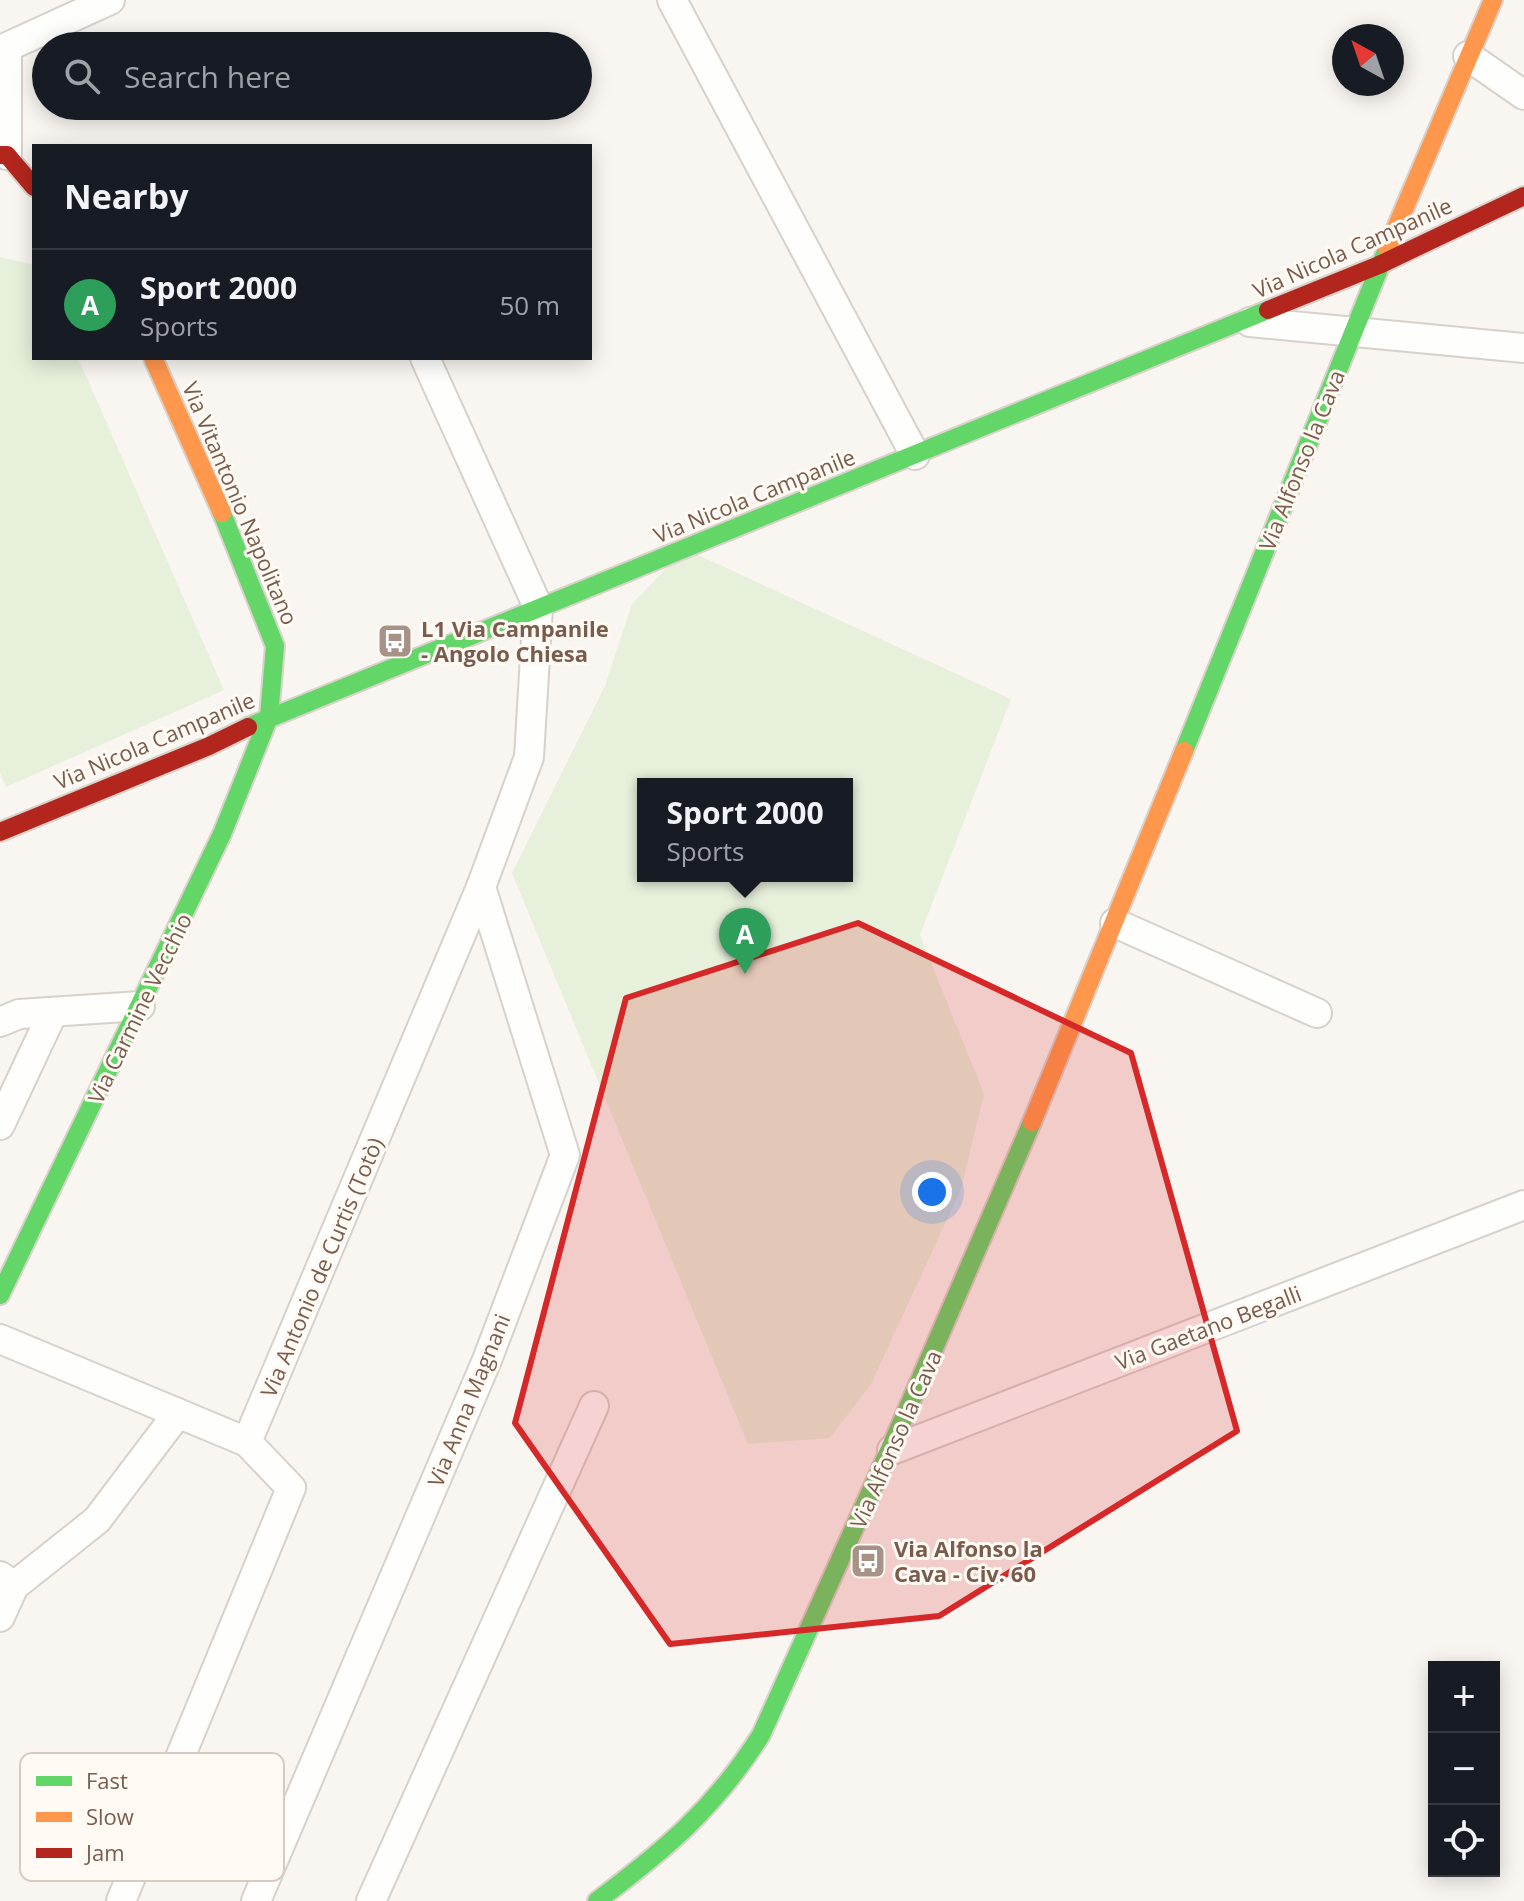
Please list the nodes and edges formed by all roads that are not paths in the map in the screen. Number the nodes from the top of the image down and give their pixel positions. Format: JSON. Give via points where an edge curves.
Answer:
{"nodes":[{"id":1,"x":110,"y":0,"type":"edge"},
{"id":2,"x":672,"y":0,"type":"edge"},
{"id":3,"x":1493,"y":0,"type":"edge"},
{"id":4,"x":40,"y":32,"type":"edge"},
{"id":5,"x":32,"y":36,"type":"edge"},
{"id":6,"x":1468,"y":56,"type":"junction"},
{"id":7,"x":1524,"y":95,"type":"edge"},
{"id":8,"x":4,"y":155,"type":"edge"},
{"id":9,"x":32,"y":185,"type":"edge"},
{"id":10,"x":1524,"y":196,"type":"edge"},
{"id":11,"x":1379,"y":265,"type":"junction"},
{"id":12,"x":1242,"y":321,"type":"junction"},
{"id":13,"x":1353,"y":330,"type":"junction"},
{"id":14,"x":1524,"y":348,"type":"edge"},
{"id":15,"x":154,"y":360,"type":"edge"},
{"id":16,"x":426,"y":360,"type":"edge"},
{"id":17,"x":915,"y":455,"type":"junction"},
{"id":18,"x":538,"y":607,"type":"junction"},
{"id":19,"x":269,"y":717,"type":"junction"},
{"id":20,"x":0,"y":832,"type":"edge"},
{"id":21,"x":481,"y":887,"type":"junction"},
{"id":22,"x":1115,"y":923,"type":"junction"},
{"id":23,"x":140,"y":1006,"type":"junction"},
{"id":24,"x":53,"y":1012,"type":"junction"},
{"id":25,"x":1317,"y":1013,"type":"dead end"},
{"id":26,"x":0,"y":1022,"type":"edge"},
{"id":27,"x":0,"y":1125,"type":"edge"},
{"id":28,"x":1524,"y":1205,"type":"edge"},
{"id":29,"x":0,"y":1295,"type":"edge"},
{"id":30,"x":0,"y":1339,"type":"edge"},
{"id":31,"x":594,"y":1406,"type":"dead end"},
{"id":32,"x":178,"y":1413,"type":"junction"},
{"id":33,"x":247,"y":1442,"type":"junction"},
{"id":34,"x":892,"y":1450,"type":"junction"},
{"id":35,"x":7,"y":1581,"type":"edge"},
{"id":36,"x":0,"y":1617,"type":"edge"},
{"id":37,"x":182,"y":1753,"type":"edge"},
{"id":38,"x":284,"y":1835,"type":"edge"},
{"id":39,"x":129,"y":1881,"type":"edge"},
{"id":40,"x":265,"y":1881,"type":"edge"},
{"id":41,"x":121,"y":1901,"type":"edge"},
{"id":42,"x":256,"y":1901,"type":"edge"},
{"id":43,"x":371,"y":1901,"type":"edge"},
{"id":44,"x":597,"y":1901,"type":"edge"}],
"edges":[{"from":1,"to":4,"type":"street"},
{"from":2,"to":17,"type":"street"},
{"from":3,"to":6,"type":"street","name":"Via Alfonso la Cava"},
{"from":5,"to":8,"type":"street","via":[[7,47]]},
{"from":6,"to":7,"type":"street"},
{"from":6,"to":11,"type":"street","name":"Via Alfonso la Cava"},
{"from":8,"to":9,"type":"street"},
{"from":10,"to":11,"type":"street","name":"Via Nicola Campanile"},
{"from":11,"to":12,"type":"street","name":"Via Nicola Campanile"},
{"from":11,"to":13,"type":"street","name":"Via Alfonso la Cava"},
{"from":12,"to":13,"type":"street"},
{"from":12,"to":17,"type":"street","name":"Via Nicola Campanile"},
{"from":13,"to":14,"type":"street"},
{"from":13,"to":22,"type":"street","name":"Via Alfonso la Cava"},
{"from":15,"to":19,"type":"street","name":"Via Vitantonio Napolitano","via":[[275,646]]},
{"from":16,"to":18,"type":"street"},
{"from":17,"to":18,"type":"street","name":"Via Nicola Campanile"},
{"from":18,"to":19,"type":"street","name":"Via Nicola Campanile"},
{"from":18,"to":21,"type":"street","name":"Via Antonio de Curtis (Totò)","via":[[529,757]]},
{"from":19,"to":20,"type":"street","name":"Via Nicola Campanile"},
{"from":19,"to":23,"type":"street","name":"Via Carmine Vecchio","via":[[222,834]]},
{"from":21,"to":33,"type":"street","name":"Via Antonio de Curtis (Totò)"},
{"from":21,"to":38,"type":"street","name":"Via Anna Magnani","via":[[565,1155],[487,1360]]},
{"from":22,"to":25,"type":"street"},
{"from":22,"to":34,"type":"street","name":"Via Alfonso la Cava"},
{"from":23,"to":24,"type":"street"},
{"from":23,"to":29,"type":"street","name":"Via Carmine Vecchio"},
{"from":24,"to":26,"type":"street","via":[[19,1014]]},
{"from":24,"to":27,"type":"street"},
{"from":28,"to":34,"type":"street","name":"Via Gaetano Begalli"},
{"from":30,"to":32,"type":"street"},
{"from":31,"to":43,"type":"street"},
{"from":32,"to":33,"type":"street"},
{"from":32,"to":35,"type":"street","via":[[97,1520]]},
{"from":33,"to":37,"type":"street","via":[[291,1488]]},
{"from":34,"to":44,"type":"street","name":"Via Alfonso la Cava","via":[[761,1735],[701,1813]]},
{"from":35,"to":36,"type":"street"},
{"from":39,"to":41,"type":"street"},
{"from":40,"to":42,"type":"street","name":"Via Anna Magnani"}]}
